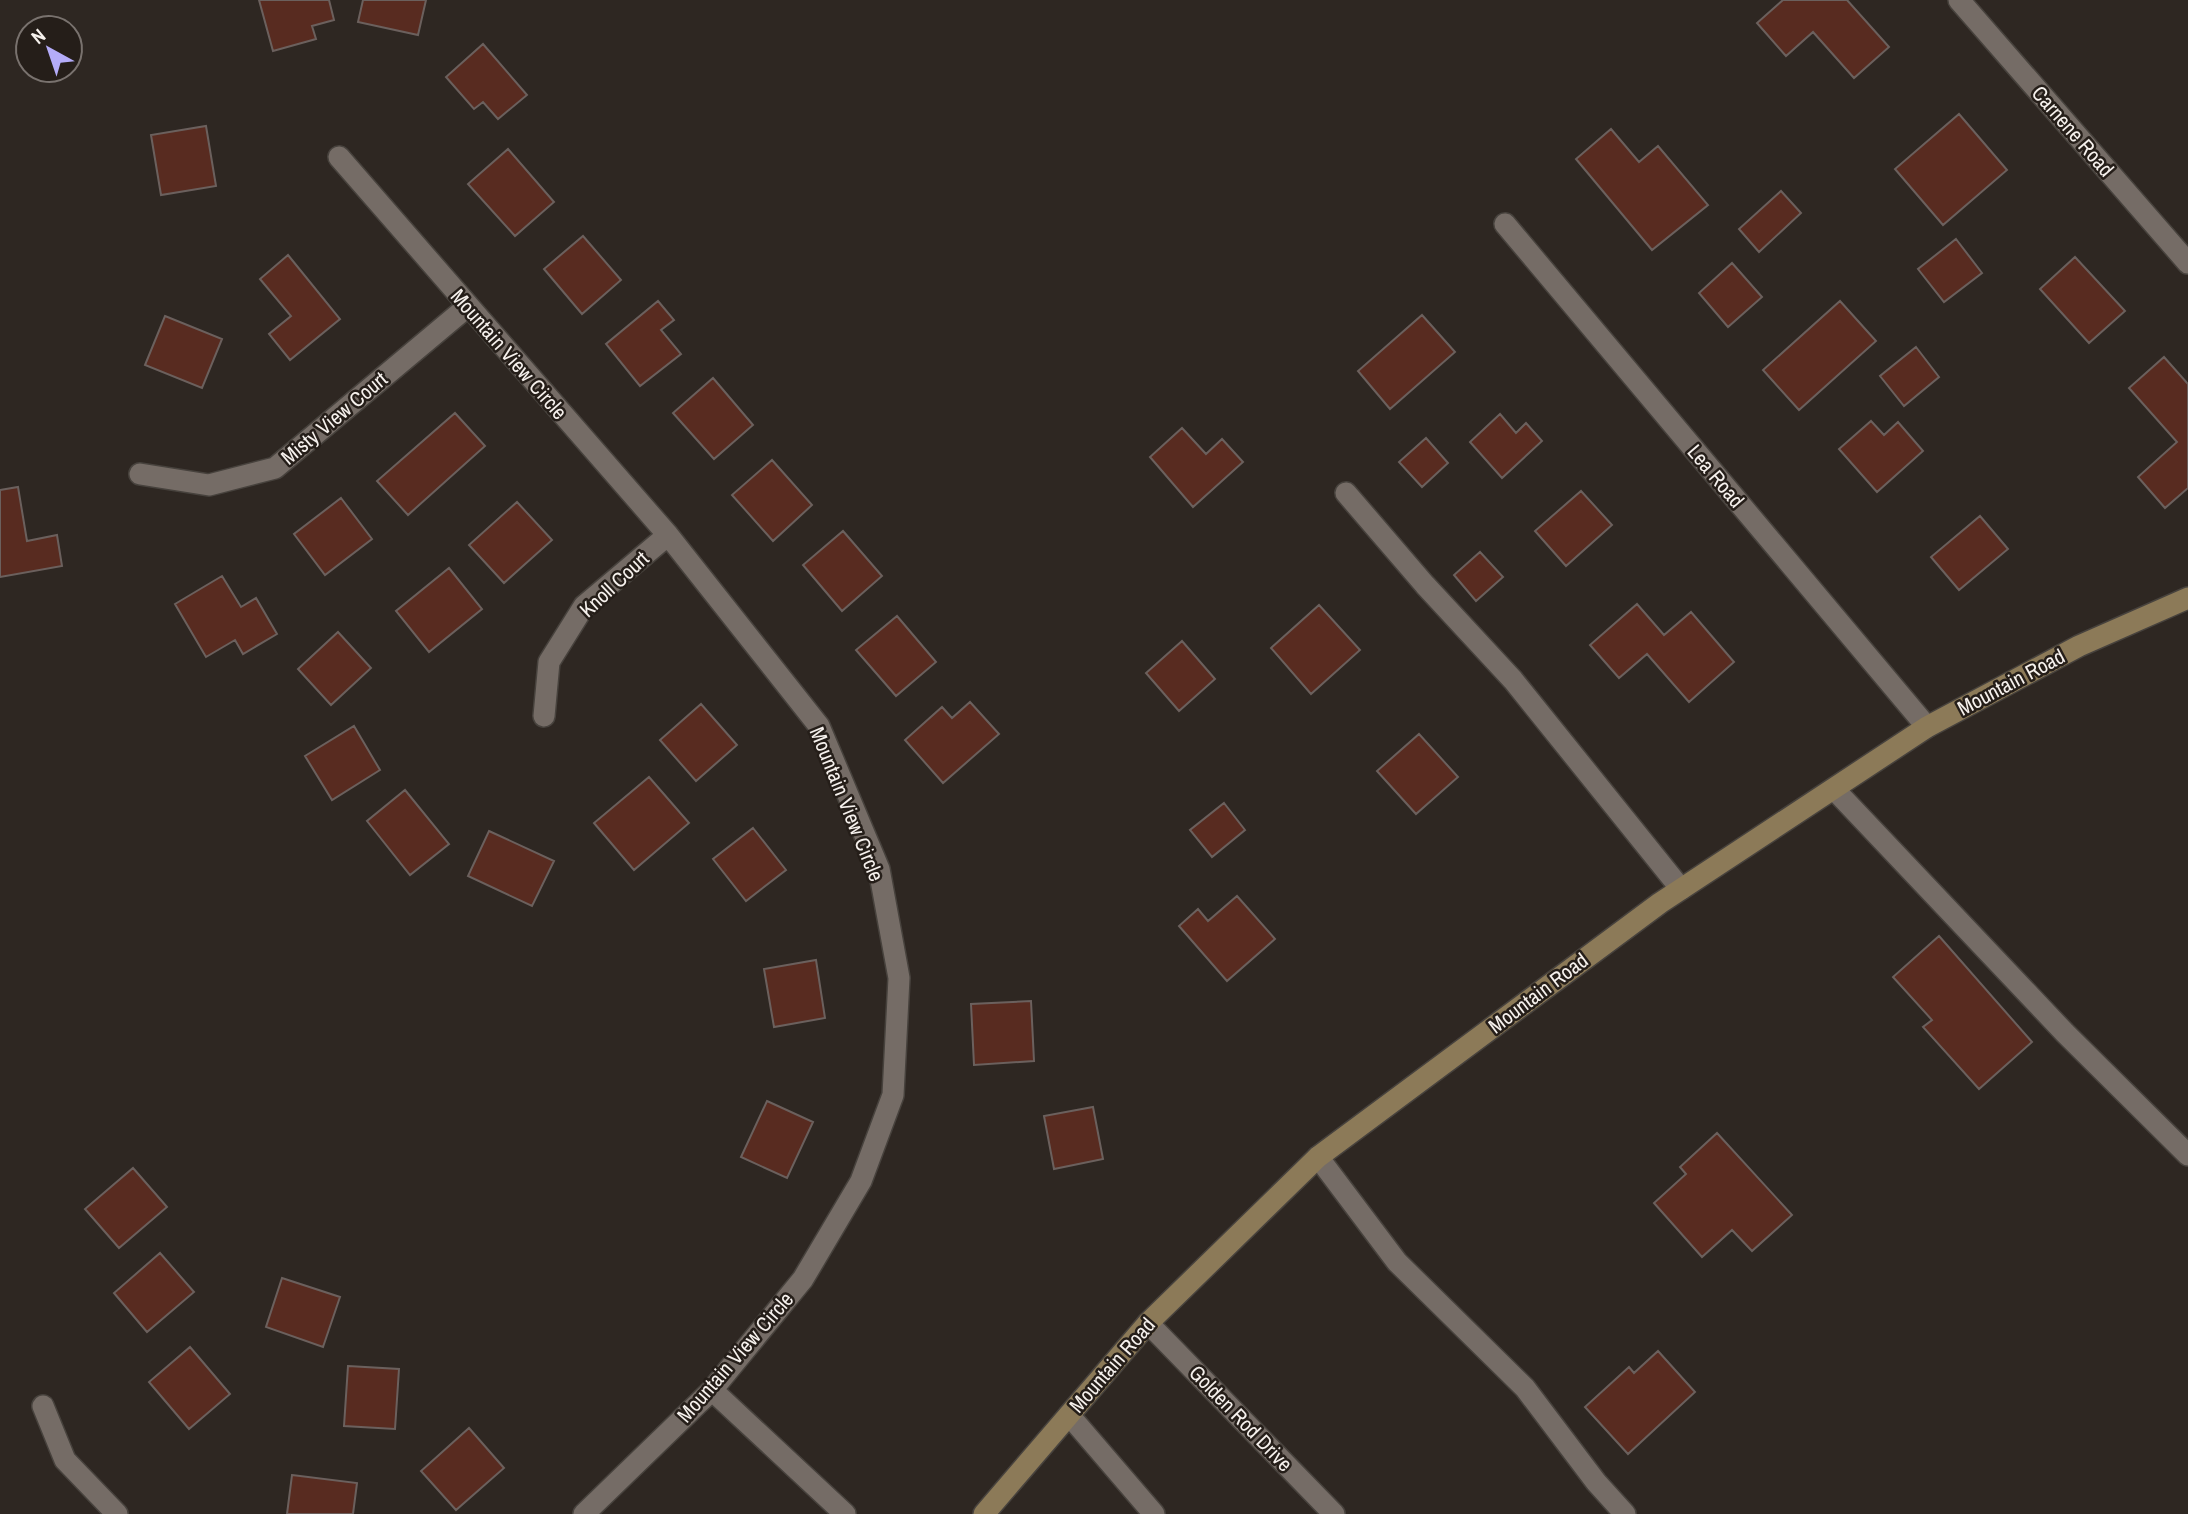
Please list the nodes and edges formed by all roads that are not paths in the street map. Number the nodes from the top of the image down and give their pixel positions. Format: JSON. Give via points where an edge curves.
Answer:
{"nodes":[{"id":1,"x":1959,"y":0,"type":"edge"},
{"id":2,"x":339,"y":157,"type":"dead end"},
{"id":3,"x":1505,"y":224,"type":"dead end"},
{"id":4,"x":2188,"y":262,"type":"edge"},
{"id":5,"x":467,"y":307,"type":"junction"},
{"id":6,"x":140,"y":474,"type":"dead end"},
{"id":7,"x":1346,"y":493,"type":"dead end"},
{"id":8,"x":668,"y":535,"type":"junction"},
{"id":9,"x":2188,"y":598,"type":"edge"},
{"id":10,"x":544,"y":716,"type":"dead end"},
{"id":11,"x":1927,"y":727,"type":"junction"},
{"id":12,"x":1834,"y":789,"type":"junction"},
{"id":13,"x":1681,"y":889,"type":"junction"},
{"id":14,"x":2188,"y":1155,"type":"edge"},
{"id":15,"x":1318,"y":1157,"type":"junction"},
{"id":16,"x":1148,"y":1323,"type":"junction"},
{"id":17,"x":712,"y":1390,"type":"junction"},
{"id":18,"x":43,"y":1406,"type":"dead end"},
{"id":19,"x":1069,"y":1415,"type":"junction"},
{"id":20,"x":117,"y":1514,"type":"edge"},
{"id":21,"x":584,"y":1514,"type":"edge"},
{"id":22,"x":845,"y":1514,"type":"edge"},
{"id":23,"x":984,"y":1514,"type":"edge"},
{"id":24,"x":1154,"y":1514,"type":"edge"},
{"id":25,"x":1334,"y":1514,"type":"edge"},
{"id":26,"x":1625,"y":1514,"type":"edge"}],
"edges":[{"from":1,"to":4,"type":"street","name":"Carnene Road"},
{"from":2,"to":5,"type":"street","name":"Mountain View Circle"},
{"from":3,"to":11,"type":"street","name":"Lea Road"},
{"from":5,"to":6,"type":"street","name":"Misty View Court","via":[[275,468],[209,485]]},
{"from":5,"to":8,"type":"street","name":"Mountain View Circle"},
{"from":7,"to":13,"type":"street","via":[[1513,680]]},
{"from":8,"to":10,"type":"street","name":"Knoll Court","via":[[584,606],[549,662]]},
{"from":8,"to":17,"type":"street","name":"Mountain View Circle","via":[[818,726],[879,869],[898,978],[893,1095],[861,1181],[803,1279]]},
{"from":9,"to":11,"type":"main road","name":"Mountain Road","via":[[2079,646]]},
{"from":11,"to":12,"type":"main road","name":"Mountain Road"},
{"from":12,"to":13,"type":"main road","name":"Mountain Road"},
{"from":12,"to":14,"type":"street","via":[[2065,1033]]},
{"from":13,"to":15,"type":"main road","name":"Mountain Road"},
{"from":15,"to":16,"type":"main road","name":"Mountain Road"},
{"from":15,"to":26,"type":"street","via":[[1397,1262],[1525,1388]]},
{"from":16,"to":19,"type":"main road","name":"Mountain Road"},
{"from":16,"to":25,"type":"street","name":"Golden Rod Drive"},
{"from":17,"to":21,"type":"street","name":"Mountain View Circle"},
{"from":17,"to":22,"type":"street"},
{"from":18,"to":20,"type":"street","via":[[65,1460]]},
{"from":19,"to":23,"type":"main road","name":"Mountain Road"},
{"from":19,"to":24,"type":"street"}]}
